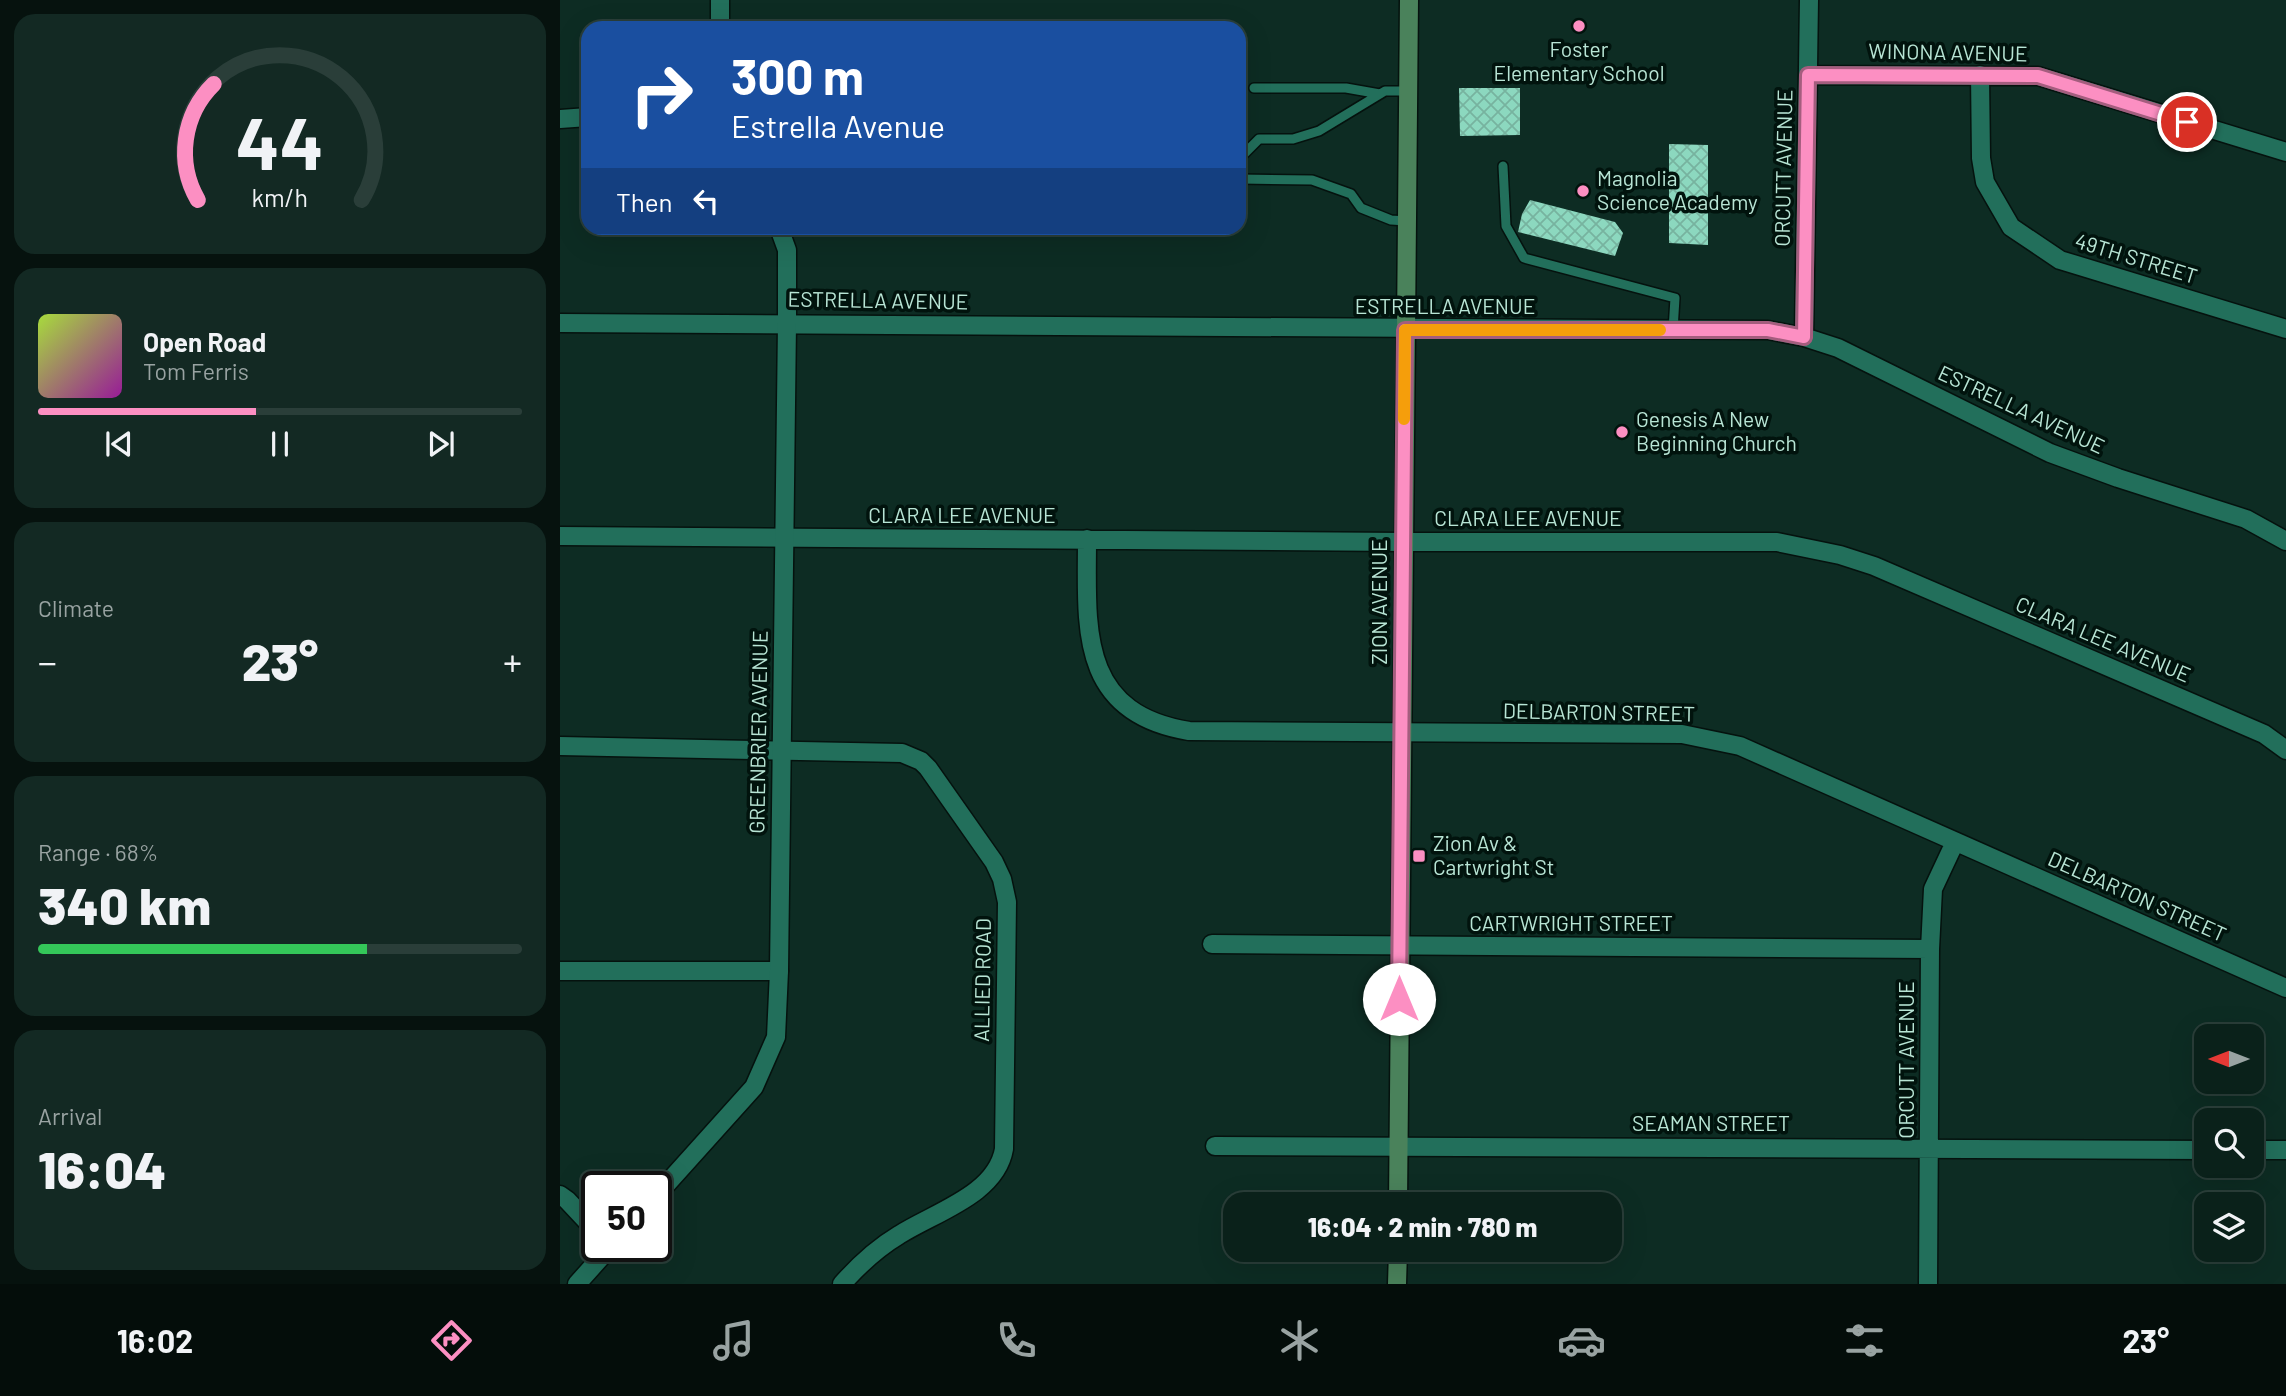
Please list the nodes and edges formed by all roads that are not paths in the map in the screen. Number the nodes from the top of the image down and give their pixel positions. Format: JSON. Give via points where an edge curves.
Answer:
{"nodes":[{"id":1,"x":720,"y":0,"type":"edge"},
{"id":2,"x":1409,"y":0,"type":"edge"},
{"id":3,"x":1809,"y":0,"type":"edge"},
{"id":4,"x":720,"y":21,"type":"edge"},
{"id":5,"x":1808,"y":75,"type":"junction"},
{"id":6,"x":1980,"y":75,"type":"junction"},
{"id":7,"x":1254,"y":88,"type":"dead end"},
{"id":8,"x":1408,"y":92,"type":"junction"},
{"id":9,"x":1380,"y":94,"type":"junction"},
{"id":10,"x":581,"y":118,"type":"edge"},
{"id":11,"x":560,"y":120,"type":"edge"},
{"id":12,"x":1246,"y":152,"type":"edge"},
{"id":13,"x":2286,"y":152,"type":"edge"},
{"id":14,"x":1503,"y":166,"type":"dead end"},
{"id":15,"x":1246,"y":179,"type":"edge"},
{"id":16,"x":1406,"y":221,"type":"junction"},
{"id":17,"x":781,"y":235,"type":"edge"},
{"id":18,"x":560,"y":323,"type":"edge"},
{"id":19,"x":786,"y":323,"type":"junction"},
{"id":20,"x":2286,"y":329,"type":"edge"},
{"id":21,"x":1405,"y":330,"type":"junction"},
{"id":22,"x":1673,"y":330,"type":"junction"},
{"id":23,"x":1804,"y":337,"type":"junction"},
{"id":24,"x":560,"y":536,"type":"edge"},
{"id":25,"x":785,"y":537,"type":"junction"},
{"id":26,"x":1087,"y":539,"type":"junction"},
{"id":27,"x":2286,"y":541,"type":"edge"},
{"id":28,"x":1403,"y":542,"type":"junction"},
{"id":29,"x":1402,"y":734,"type":"junction"},
{"id":30,"x":560,"y":746,"type":"edge"},
{"id":31,"x":782,"y":749,"type":"junction"},
{"id":32,"x":2286,"y":750,"type":"edge"},
{"id":33,"x":1955,"y":842,"type":"junction"},
{"id":34,"x":1212,"y":944,"type":"dead end"},
{"id":35,"x":1399,"y":945,"type":"junction"},
{"id":36,"x":1930,"y":948,"type":"junction"},
{"id":37,"x":560,"y":971,"type":"edge"},
{"id":38,"x":779,"y":971,"type":"junction"},
{"id":39,"x":2286,"y":988,"type":"edge"},
{"id":40,"x":1215,"y":1146,"type":"dead end"},
{"id":41,"x":1399,"y":1146,"type":"junction"},
{"id":42,"x":1929,"y":1148,"type":"junction"},
{"id":43,"x":2194,"y":1150,"type":"edge"},
{"id":44,"x":2264,"y":1150,"type":"edge"},
{"id":45,"x":2286,"y":1150,"type":"edge"},
{"id":46,"x":672,"y":1178,"type":"edge"},
{"id":47,"x":1398,"y":1192,"type":"edge"},
{"id":48,"x":560,"y":1195,"type":"edge"},
{"id":49,"x":581,"y":1215,"type":"edge"},
{"id":50,"x":596,"y":1262,"type":"edge"},
{"id":51,"x":1398,"y":1262,"type":"edge"},
{"id":52,"x":576,"y":1284,"type":"edge"},
{"id":53,"x":842,"y":1284,"type":"edge"},
{"id":54,"x":1397,"y":1284,"type":"edge"},
{"id":55,"x":1928,"y":1284,"type":"edge"}],
"edges":[{"from":1,"to":4,"type":"street"},
{"from":2,"to":8,"type":"main road","name":"ZION AVENUE"},
{"from":3,"to":5,"type":"street","name":"ORCUTT AVENUE"},
{"from":5,"to":6,"type":"street","name":"WINONA AVENUE"},
{"from":5,"to":23,"type":"street","name":"ORCUTT AVENUE"},
{"from":6,"to":13,"type":"street","name":"WINONA AVENUE","via":[[2038,76]]},
{"from":6,"to":20,"type":"street","name":"49TH STREET","via":[[1985,181],[2011,227],[2060,260]]},
{"from":7,"to":9,"type":"lane","via":[[1346,88]]},
{"from":8,"to":9,"type":"lane"},
{"from":8,"to":16,"type":"main road","name":"ZION AVENUE"},
{"from":9,"to":12,"type":"lane","via":[[1319,131],[1293,139],[1259,139]]},
{"from":10,"to":11,"type":"street"},
{"from":14,"to":22,"type":"lane","via":[[1506,226],[1524,258],[1675,298]]},
{"from":15,"to":16,"type":"lane","via":[[1312,180],[1351,194],[1361,208]]},
{"from":16,"to":21,"type":"main road","name":"ZION AVENUE"},
{"from":17,"to":19,"type":"street","name":"GREENBRIER AVENUE","via":[[786,250]]},
{"from":18,"to":19,"type":"street","name":"ESTRELLA AVENUE"},
{"from":19,"to":21,"type":"street","name":"ESTRELLA AVENUE"},
{"from":19,"to":25,"type":"street","name":"GREENBRIER AVENUE"},
{"from":21,"to":22,"type":"street","name":"ESTRELLA AVENUE"},
{"from":21,"to":28,"type":"main road","name":"ZION AVENUE"},
{"from":22,"to":23,"type":"street","name":"ESTRELLA AVENUE","via":[[1768,330]]},
{"from":23,"to":27,"type":"street","name":"ESTRELLA AVENUE","via":[[1838,348],[2050,453],[2246,519]]},
{"from":24,"to":25,"type":"street","name":"CLARA LEE AVENUE"},
{"from":25,"to":26,"type":"street","name":"CLARA LEE AVENUE"},
{"from":25,"to":31,"type":"street","name":"GREENBRIER AVENUE"},
{"from":26,"to":28,"type":"street","name":"CLARA LEE AVENUE"},
{"from":26,"to":29,"type":"street","name":"DELBARTON STREET","via":[[1087,624],[1092,652],[1112,690],[1140,714],[1189,731]]},
{"from":28,"to":29,"type":"main road","name":"ZION AVENUE"},
{"from":28,"to":32,"type":"street","name":"CLARA LEE AVENUE","via":[[1777,542],[1840,555],[2264,734]]},
{"from":29,"to":33,"type":"street","name":"DELBARTON STREET","via":[[1682,734],[1740,746]]},
{"from":29,"to":35,"type":"main road","name":"ZION AVENUE"},
{"from":30,"to":31,"type":"street","name":"ALLIED ROAD"},
{"from":31,"to":38,"type":"street","name":"GREENBRIER AVENUE"},
{"from":31,"to":53,"type":"street","name":"ALLIED ROAD","via":[[892,751],[921,761],[994,862],[1007,902],[1004,1149],[1000,1166],[984,1187],[897,1236]]},
{"from":33,"to":36,"type":"street","name":"ORCUTT AVENUE","via":[[1933,889]]},
{"from":33,"to":39,"type":"street","name":"DELBARTON STREET"},
{"from":34,"to":35,"type":"street","name":"CARTWRIGHT STREET"},
{"from":35,"to":36,"type":"street","name":"CARTWRIGHT STREET"},
{"from":35,"to":41,"type":"main road","name":"ZION AVENUE"},
{"from":36,"to":42,"type":"street","name":"ORCUTT AVENUE"},
{"from":37,"to":38,"type":"street"},
{"from":38,"to":46,"type":"street","name":"GREENBRIER AVENUE","via":[[776,1037],[754,1087]]},
{"from":40,"to":41,"type":"street","name":"SEAMAN STREET"},
{"from":41,"to":42,"type":"street","name":"SEAMAN STREET"},
{"from":41,"to":47,"type":"main road","name":"ZION AVENUE"},
{"from":42,"to":43,"type":"street","name":"SEAMAN STREET"},
{"from":42,"to":55,"type":"street","name":"ORCUTT AVENUE"},
{"from":44,"to":45,"type":"street"},
{"from":48,"to":49,"type":"street"},
{"from":50,"to":52,"type":"street"},
{"from":51,"to":54,"type":"main road"}]}
